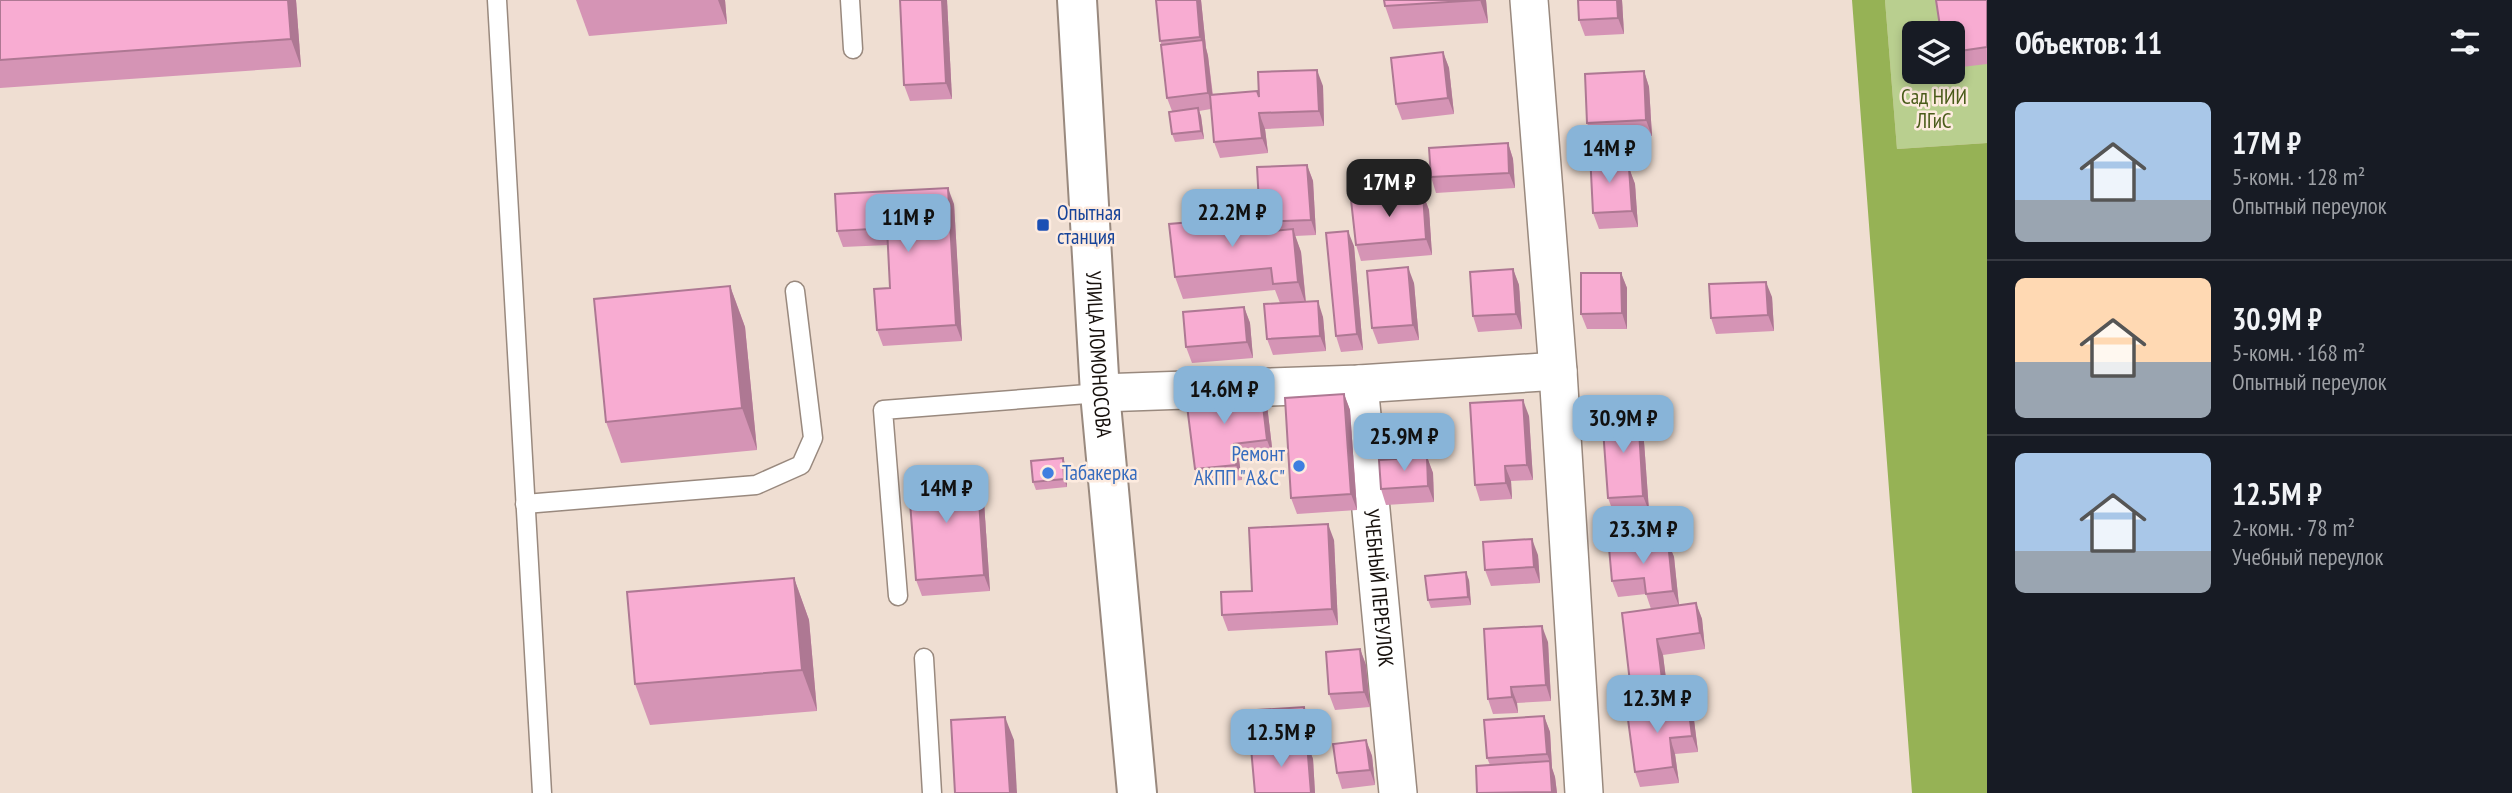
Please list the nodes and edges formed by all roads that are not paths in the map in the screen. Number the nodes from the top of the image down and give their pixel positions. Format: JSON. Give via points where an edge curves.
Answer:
{"nodes":[{"id":1,"x":497,"y":0,"type":"edge"},
{"id":2,"x":850,"y":0,"type":"edge"},
{"id":3,"x":1077,"y":0,"type":"edge"},
{"id":4,"x":1529,"y":0,"type":"edge"},
{"id":5,"x":853,"y":49,"type":"dead end"},
{"id":6,"x":795,"y":291,"type":"dead end"},
{"id":7,"x":1558,"y":372,"type":"junction"},
{"id":8,"x":1359,"y":384,"type":"junction"},
{"id":9,"x":1100,"y":393,"type":"junction"},
{"id":10,"x":525,"y":504,"type":"junction"},
{"id":11,"x":898,"y":596,"type":"dead end"},
{"id":12,"x":924,"y":658,"type":"dead end"},
{"id":13,"x":542,"y":793,"type":"edge"},
{"id":14,"x":932,"y":793,"type":"edge"},
{"id":15,"x":1137,"y":793,"type":"edge"},
{"id":16,"x":1398,"y":793,"type":"edge"},
{"id":17,"x":1584,"y":793,"type":"edge"}],
"edges":[{"from":1,"to":10,"type":"lane"},
{"from":2,"to":5,"type":"lane"},
{"from":3,"to":9,"type":"main road","name":"УЛИЦА ЛОМОНОСОВА"},
{"from":4,"to":7,"type":"street"},
{"from":6,"to":10,"type":"lane","via":[[813,438],[801,464],[756,485]]},
{"from":7,"to":8,"type":"street"},
{"from":7,"to":17,"type":"street"},
{"from":8,"to":9,"type":"street"},
{"from":8,"to":16,"type":"street","name":"УЧЕБНЫЙ ПЕРЕУЛОК"},
{"from":9,"to":11,"type":"lane","via":[[883,410]]},
{"from":9,"to":15,"type":"main road","name":"УЛИЦА ЛОМОНОСОВА"},
{"from":10,"to":13,"type":"lane"},
{"from":12,"to":14,"type":"lane"}]}
